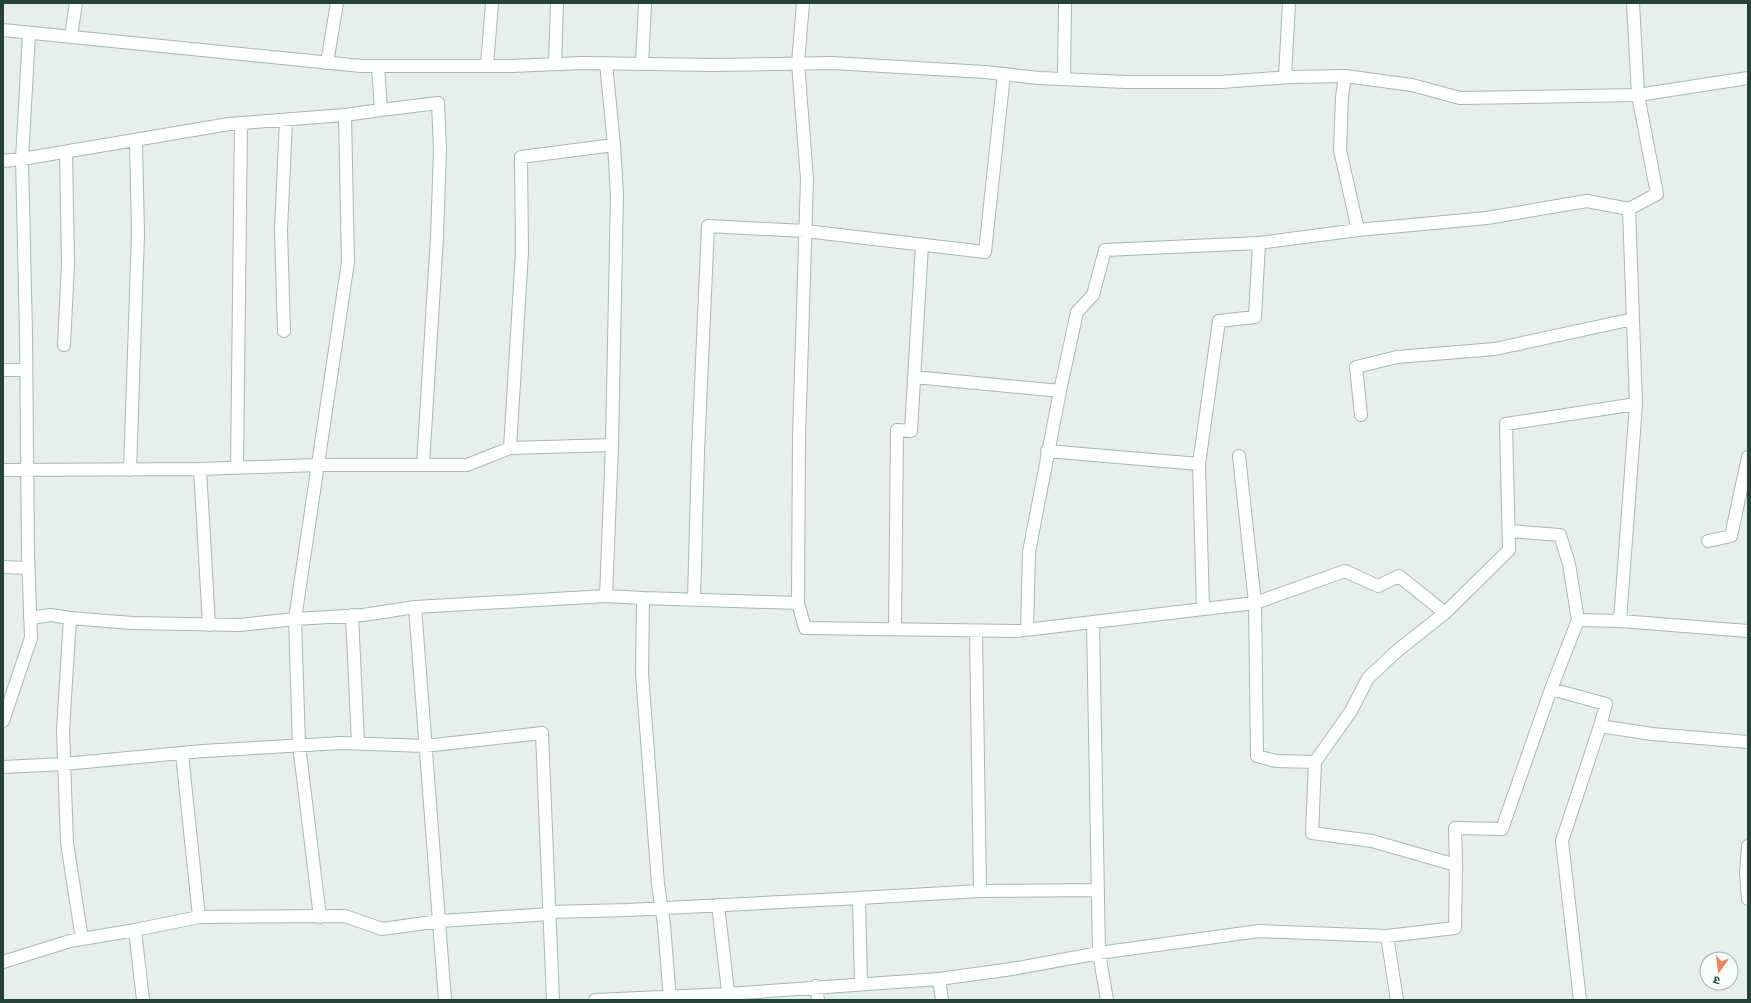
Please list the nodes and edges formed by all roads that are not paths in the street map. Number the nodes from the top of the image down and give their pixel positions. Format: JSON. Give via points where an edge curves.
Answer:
{"nodes":[{"id":1,"x":76,"y":3,"type":"edge"},
{"id":2,"x":336,"y":3,"type":"edge"},
{"id":3,"x":492,"y":3,"type":"edge"},
{"id":4,"x":557,"y":3,"type":"edge"},
{"id":5,"x":645,"y":3,"type":"edge"},
{"id":6,"x":803,"y":3,"type":"edge"},
{"id":7,"x":1065,"y":3,"type":"edge"},
{"id":8,"x":1289,"y":3,"type":"edge"},
{"id":9,"x":1633,"y":3,"type":"edge"},
{"id":10,"x":3,"y":30,"type":"edge"},
{"id":11,"x":29,"y":34,"type":"junction"},
{"id":12,"x":71,"y":36,"type":"junction"},
{"id":13,"x":327,"y":62,"type":"junction"},
{"id":14,"x":606,"y":63,"type":"junction"},
{"id":15,"x":798,"y":63,"type":"junction"},
{"id":16,"x":555,"y":64,"type":"junction"},
{"id":17,"x":642,"y":64,"type":"junction"},
{"id":18,"x":378,"y":66,"type":"junction"},
{"id":19,"x":487,"y":66,"type":"junction"},
{"id":20,"x":1004,"y":74,"type":"junction"},
{"id":21,"x":1345,"y":76,"type":"junction"},
{"id":22,"x":1285,"y":77,"type":"junction"},
{"id":23,"x":1748,"y":78,"type":"edge"},
{"id":24,"x":1064,"y":79,"type":"junction"},
{"id":25,"x":1638,"y":95,"type":"junction"},
{"id":26,"x":381,"y":110,"type":"junction"},
{"id":27,"x":344,"y":115,"type":"junction"},
{"id":28,"x":286,"y":120,"type":"junction"},
{"id":29,"x":241,"y":123,"type":"junction"},
{"id":30,"x":136,"y":140,"type":"junction"},
{"id":31,"x":614,"y":145,"type":"junction"},
{"id":32,"x":66,"y":152,"type":"junction"},
{"id":33,"x":22,"y":160,"type":"junction"},
{"id":34,"x":3,"y":161,"type":"edge"},
{"id":35,"x":1629,"y":209,"type":"junction"},
{"id":36,"x":1358,"y":230,"type":"junction"},
{"id":37,"x":804,"y":232,"type":"junction"},
{"id":38,"x":1259,"y":243,"type":"junction"},
{"id":39,"x":922,"y":245,"type":"junction"},
{"id":40,"x":1633,"y":319,"type":"junction"},
{"id":41,"x":284,"y":331,"type":"dead end"},
{"id":42,"x":64,"y":345,"type":"dead end"},
{"id":43,"x":3,"y":370,"type":"edge"},
{"id":44,"x":26,"y":370,"type":"junction"},
{"id":45,"x":914,"y":377,"type":"junction"},
{"id":46,"x":1060,"y":391,"type":"junction"},
{"id":47,"x":1636,"y":404,"type":"junction"},
{"id":48,"x":1361,"y":415,"type":"dead end"},
{"id":49,"x":612,"y":445,"type":"junction"},
{"id":50,"x":510,"y":448,"type":"junction"},
{"id":51,"x":1047,"y":451,"type":"junction"},
{"id":52,"x":1240,"y":456,"type":"dead end"},
{"id":53,"x":1748,"y":457,"type":"edge"},
{"id":54,"x":1199,"y":464,"type":"junction"},
{"id":55,"x":317,"y":465,"type":"junction"},
{"id":56,"x":423,"y":465,"type":"junction"},
{"id":57,"x":237,"y":468,"type":"junction"},
{"id":58,"x":200,"y":469,"type":"junction"},
{"id":59,"x":3,"y":470,"type":"edge"},
{"id":60,"x":130,"y":470,"type":"junction"},
{"id":61,"x":27,"y":471,"type":"junction"},
{"id":62,"x":1509,"y":531,"type":"junction"},
{"id":63,"x":1708,"y":541,"type":"dead end"},
{"id":64,"x":3,"y":567,"type":"edge"},
{"id":65,"x":28,"y":568,"type":"junction"},
{"id":66,"x":606,"y":596,"type":"junction"},
{"id":67,"x":643,"y":598,"type":"junction"},
{"id":68,"x":694,"y":600,"type":"junction"},
{"id":69,"x":798,"y":603,"type":"junction"},
{"id":70,"x":1255,"y":604,"type":"junction"},
{"id":71,"x":415,"y":608,"type":"junction"},
{"id":72,"x":1204,"y":609,"type":"junction"},
{"id":73,"x":1445,"y":613,"type":"junction"},
{"id":74,"x":352,"y":615,"type":"junction"},
{"id":75,"x":30,"y":618,"type":"junction"},
{"id":76,"x":70,"y":618,"type":"junction"},
{"id":77,"x":295,"y":619,"type":"junction"},
{"id":78,"x":1578,"y":620,"type":"junction"},
{"id":79,"x":1620,"y":621,"type":"junction"},
{"id":80,"x":1093,"y":622,"type":"junction"},
{"id":81,"x":209,"y":625,"type":"junction"},
{"id":82,"x":895,"y":629,"type":"junction"},
{"id":83,"x":976,"y":630,"type":"junction"},
{"id":84,"x":1027,"y":630,"type":"junction"},
{"id":85,"x":1748,"y":631,"type":"edge"},
{"id":86,"x":1551,"y":689,"type":"junction"},
{"id":87,"x":3,"y":721,"type":"edge"},
{"id":88,"x":1600,"y":726,"type":"junction"},
{"id":89,"x":1748,"y":742,"type":"edge"},
{"id":90,"x":358,"y":743,"type":"junction"},
{"id":91,"x":299,"y":745,"type":"junction"},
{"id":92,"x":425,"y":746,"type":"junction"},
{"id":93,"x":182,"y":754,"type":"junction"},
{"id":94,"x":1315,"y":762,"type":"junction"},
{"id":95,"x":64,"y":764,"type":"junction"},
{"id":96,"x":3,"y":767,"type":"edge"},
{"id":97,"x":1748,"y":846,"type":"edge"},
{"id":98,"x":1456,"y":865,"type":"junction"},
{"id":99,"x":1098,"y":890,"type":"junction"},
{"id":100,"x":980,"y":891,"type":"junction"},
{"id":101,"x":859,"y":898,"type":"junction"},
{"id":102,"x":1748,"y":899,"type":"edge"},
{"id":103,"x":718,"y":906,"type":"junction"},
{"id":104,"x":662,"y":909,"type":"junction"},
{"id":105,"x":550,"y":913,"type":"junction"},
{"id":106,"x":199,"y":917,"type":"junction"},
{"id":107,"x":320,"y":917,"type":"junction"},
{"id":108,"x":440,"y":921,"type":"junction"},
{"id":109,"x":135,"y":930,"type":"junction"},
{"id":110,"x":1387,"y":936,"type":"junction"},
{"id":111,"x":82,"y":939,"type":"junction"},
{"id":112,"x":1099,"y":953,"type":"junction"},
{"id":113,"x":3,"y":962,"type":"edge"},
{"id":114,"x":939,"y":978,"type":"junction"},
{"id":115,"x":860,"y":984,"type":"junction"},
{"id":116,"x":816,"y":986,"type":"junction"},
{"id":117,"x":729,"y":997,"type":"edge"},
{"id":118,"x":670,"y":998,"type":"edge"},
{"id":119,"x":143,"y":1000,"type":"edge"},
{"id":120,"x":445,"y":1000,"type":"edge"},
{"id":121,"x":553,"y":1000,"type":"edge"},
{"id":122,"x":595,"y":1000,"type":"edge"},
{"id":123,"x":818,"y":1000,"type":"edge"},
{"id":124,"x":942,"y":1000,"type":"edge"},
{"id":125,"x":1107,"y":1000,"type":"edge"},
{"id":126,"x":1397,"y":1000,"type":"edge"},
{"id":127,"x":1580,"y":1000,"type":"edge"}],
"edges":[{"from":1,"to":12,"type":"street"},
{"from":2,"to":13,"type":"street"},
{"from":3,"to":19,"type":"street"},
{"from":4,"to":16,"type":"street"},
{"from":5,"to":17,"type":"street"},
{"from":6,"to":15,"type":"street"},
{"from":7,"to":24,"type":"street"},
{"from":8,"to":22,"type":"street"},
{"from":9,"to":25,"type":"street"},
{"from":10,"to":11,"type":"street"},
{"from":11,"to":12,"type":"street"},
{"from":11,"to":33,"type":"street"},
{"from":12,"to":13,"type":"street"},
{"from":13,"to":18,"type":"street"},
{"from":14,"to":16,"type":"street"},
{"from":14,"to":17,"type":"street"},
{"from":14,"to":31,"type":"street"},
{"from":15,"to":17,"type":"street"},
{"from":15,"to":20,"type":"street"},
{"from":15,"to":37,"type":"street","via":[[807,179]]},
{"from":16,"to":19,"type":"street"},
{"from":18,"to":19,"type":"street"},
{"from":18,"to":26,"type":"street"},
{"from":20,"to":24,"type":"street"},
{"from":20,"to":39,"type":"street","via":[[985,252]]},
{"from":21,"to":22,"type":"street"},
{"from":21,"to":25,"type":"street","via":[[1412,85],[1460,98]]},
{"from":21,"to":36,"type":"street","via":[[1340,150]]},
{"from":22,"to":24,"type":"street","via":[[1221,82]]},
{"from":23,"to":25,"type":"street"},
{"from":25,"to":35,"type":"street","via":[[1657,194]]},
{"from":26,"to":27,"type":"street"},
{"from":26,"to":56,"type":"street","via":[[438,103],[440,150],[437,237]]},
{"from":27,"to":28,"type":"street"},
{"from":27,"to":55,"type":"street","via":[[348,262]]},
{"from":28,"to":29,"type":"street"},
{"from":28,"to":41,"type":"street","via":[[281,230]]},
{"from":29,"to":30,"type":"street"},
{"from":29,"to":57,"type":"street"},
{"from":30,"to":32,"type":"street"},
{"from":30,"to":60,"type":"street","via":[[138,234]]},
{"from":31,"to":49,"type":"street","via":[[617,194]]},
{"from":31,"to":50,"type":"street","via":[[521,157],[522,252]]},
{"from":32,"to":33,"type":"street"},
{"from":32,"to":42,"type":"street","via":[[68,264]]},
{"from":33,"to":34,"type":"street"},
{"from":33,"to":44,"type":"street"},
{"from":35,"to":36,"type":"street","via":[[1586,201],[1487,218]]},
{"from":35,"to":40,"type":"street"},
{"from":36,"to":38,"type":"street"},
{"from":37,"to":39,"type":"street"},
{"from":37,"to":68,"type":"street","via":[[708,226]]},
{"from":37,"to":69,"type":"street"},
{"from":38,"to":46,"type":"street","via":[[1105,250],[1094,295],[1077,312]]},
{"from":38,"to":54,"type":"street","via":[[1255,317],[1219,321]]},
{"from":39,"to":45,"type":"street"},
{"from":40,"to":47,"type":"street"},
{"from":40,"to":48,"type":"street","via":[[1495,349],[1397,357],[1356,367]]},
{"from":43,"to":44,"type":"street"},
{"from":44,"to":61,"type":"street"},
{"from":45,"to":46,"type":"street"},
{"from":45,"to":82,"type":"street","via":[[911,431],[897,430]]},
{"from":46,"to":51,"type":"street"},
{"from":47,"to":62,"type":"street","via":[[1506,424]]},
{"from":47,"to":79,"type":"street"},
{"from":49,"to":50,"type":"street"},
{"from":49,"to":66,"type":"street"},
{"from":50,"to":56,"type":"street","via":[[467,465]]},
{"from":51,"to":54,"type":"street"},
{"from":51,"to":84,"type":"street","via":[[1030,552]]},
{"from":52,"to":70,"type":"street"},
{"from":53,"to":63,"type":"street","via":[[1731,536]]},
{"from":54,"to":72,"type":"street"},
{"from":55,"to":56,"type":"street"},
{"from":55,"to":57,"type":"street"},
{"from":55,"to":77,"type":"street"},
{"from":57,"to":58,"type":"street"},
{"from":58,"to":60,"type":"street"},
{"from":58,"to":81,"type":"street"},
{"from":59,"to":61,"type":"street"},
{"from":60,"to":61,"type":"street"},
{"from":61,"to":65,"type":"street"},
{"from":62,"to":73,"type":"street","via":[[1509,550]]},
{"from":62,"to":78,"type":"street","via":[[1560,535],[1569,564]]},
{"from":64,"to":65,"type":"street"},
{"from":65,"to":75,"type":"street"},
{"from":66,"to":67,"type":"street"},
{"from":66,"to":71,"type":"street"},
{"from":67,"to":68,"type":"street"},
{"from":67,"to":104,"type":"street","via":[[642,674]]},
{"from":68,"to":69,"type":"street"},
{"from":69,"to":82,"type":"street","via":[[804,628]]},
{"from":70,"to":72,"type":"street"},
{"from":70,"to":73,"type":"street","via":[[1345,572],[1378,586],[1399,576]]},
{"from":70,"to":94,"type":"street","via":[[1257,756],[1276,761]]},
{"from":71,"to":74,"type":"street"},
{"from":71,"to":92,"type":"street"},
{"from":72,"to":80,"type":"street"},
{"from":73,"to":94,"type":"street","via":[[1398,650],[1368,678],[1351,711]]},
{"from":74,"to":77,"type":"street"},
{"from":74,"to":90,"type":"street"},
{"from":75,"to":76,"type":"street","via":[[51,615]]},
{"from":75,"to":87,"type":"street","via":[[31,638]]},
{"from":76,"to":81,"type":"street"},
{"from":76,"to":95,"type":"street","via":[[63,730]]},
{"from":77,"to":81,"type":"street","via":[[239,625]]},
{"from":77,"to":91,"type":"street"},
{"from":78,"to":79,"type":"street"},
{"from":78,"to":86,"type":"street"},
{"from":79,"to":85,"type":"street"},
{"from":80,"to":84,"type":"street"},
{"from":80,"to":99,"type":"street"},
{"from":82,"to":83,"type":"street"},
{"from":83,"to":84,"type":"street"},
{"from":83,"to":100,"type":"street"},
{"from":86,"to":88,"type":"street","via":[[1606,704]]},
{"from":86,"to":98,"type":"street","via":[[1502,829],[1455,828]]},
{"from":88,"to":89,"type":"street","via":[[1652,734]]},
{"from":88,"to":127,"type":"street","via":[[1562,841]]},
{"from":90,"to":91,"type":"street"},
{"from":90,"to":92,"type":"street"},
{"from":91,"to":93,"type":"street"},
{"from":91,"to":107,"type":"street"},
{"from":92,"to":105,"type":"street","via":[[542,733]]},
{"from":92,"to":108,"type":"street"},
{"from":93,"to":95,"type":"street"},
{"from":93,"to":106,"type":"street"},
{"from":94,"to":98,"type":"street","via":[[1312,832],[1372,841]]},
{"from":95,"to":96,"type":"street"},
{"from":95,"to":111,"type":"street","via":[[67,843]]},
{"from":97,"to":102,"type":"street"},
{"from":98,"to":110,"type":"street","via":[[1455,928]]},
{"from":99,"to":100,"type":"street"},
{"from":99,"to":112,"type":"street"},
{"from":100,"to":101,"type":"street"},
{"from":101,"to":103,"type":"street"},
{"from":101,"to":115,"type":"street"},
{"from":103,"to":104,"type":"street"},
{"from":103,"to":117,"type":"street"},
{"from":104,"to":105,"type":"street"},
{"from":104,"to":118,"type":"street"},
{"from":105,"to":108,"type":"street"},
{"from":105,"to":121,"type":"street"},
{"from":106,"to":107,"type":"street"},
{"from":106,"to":109,"type":"street"},
{"from":107,"to":108,"type":"street","via":[[345,916],[382,929]]},
{"from":108,"to":120,"type":"street"},
{"from":109,"to":111,"type":"street"},
{"from":109,"to":119,"type":"street"},
{"from":110,"to":112,"type":"street","via":[[1260,931]]},
{"from":110,"to":126,"type":"street"},
{"from":111,"to":113,"type":"street"},
{"from":112,"to":114,"type":"street","via":[[1012,969]]},
{"from":112,"to":125,"type":"street"},
{"from":114,"to":115,"type":"street"},
{"from":114,"to":124,"type":"street"},
{"from":115,"to":116,"type":"street"},
{"from":116,"to":117,"type":"street"},
{"from":116,"to":123,"type":"street"},
{"from":117,"to":118,"type":"street"},
{"from":118,"to":122,"type":"street"}]}
